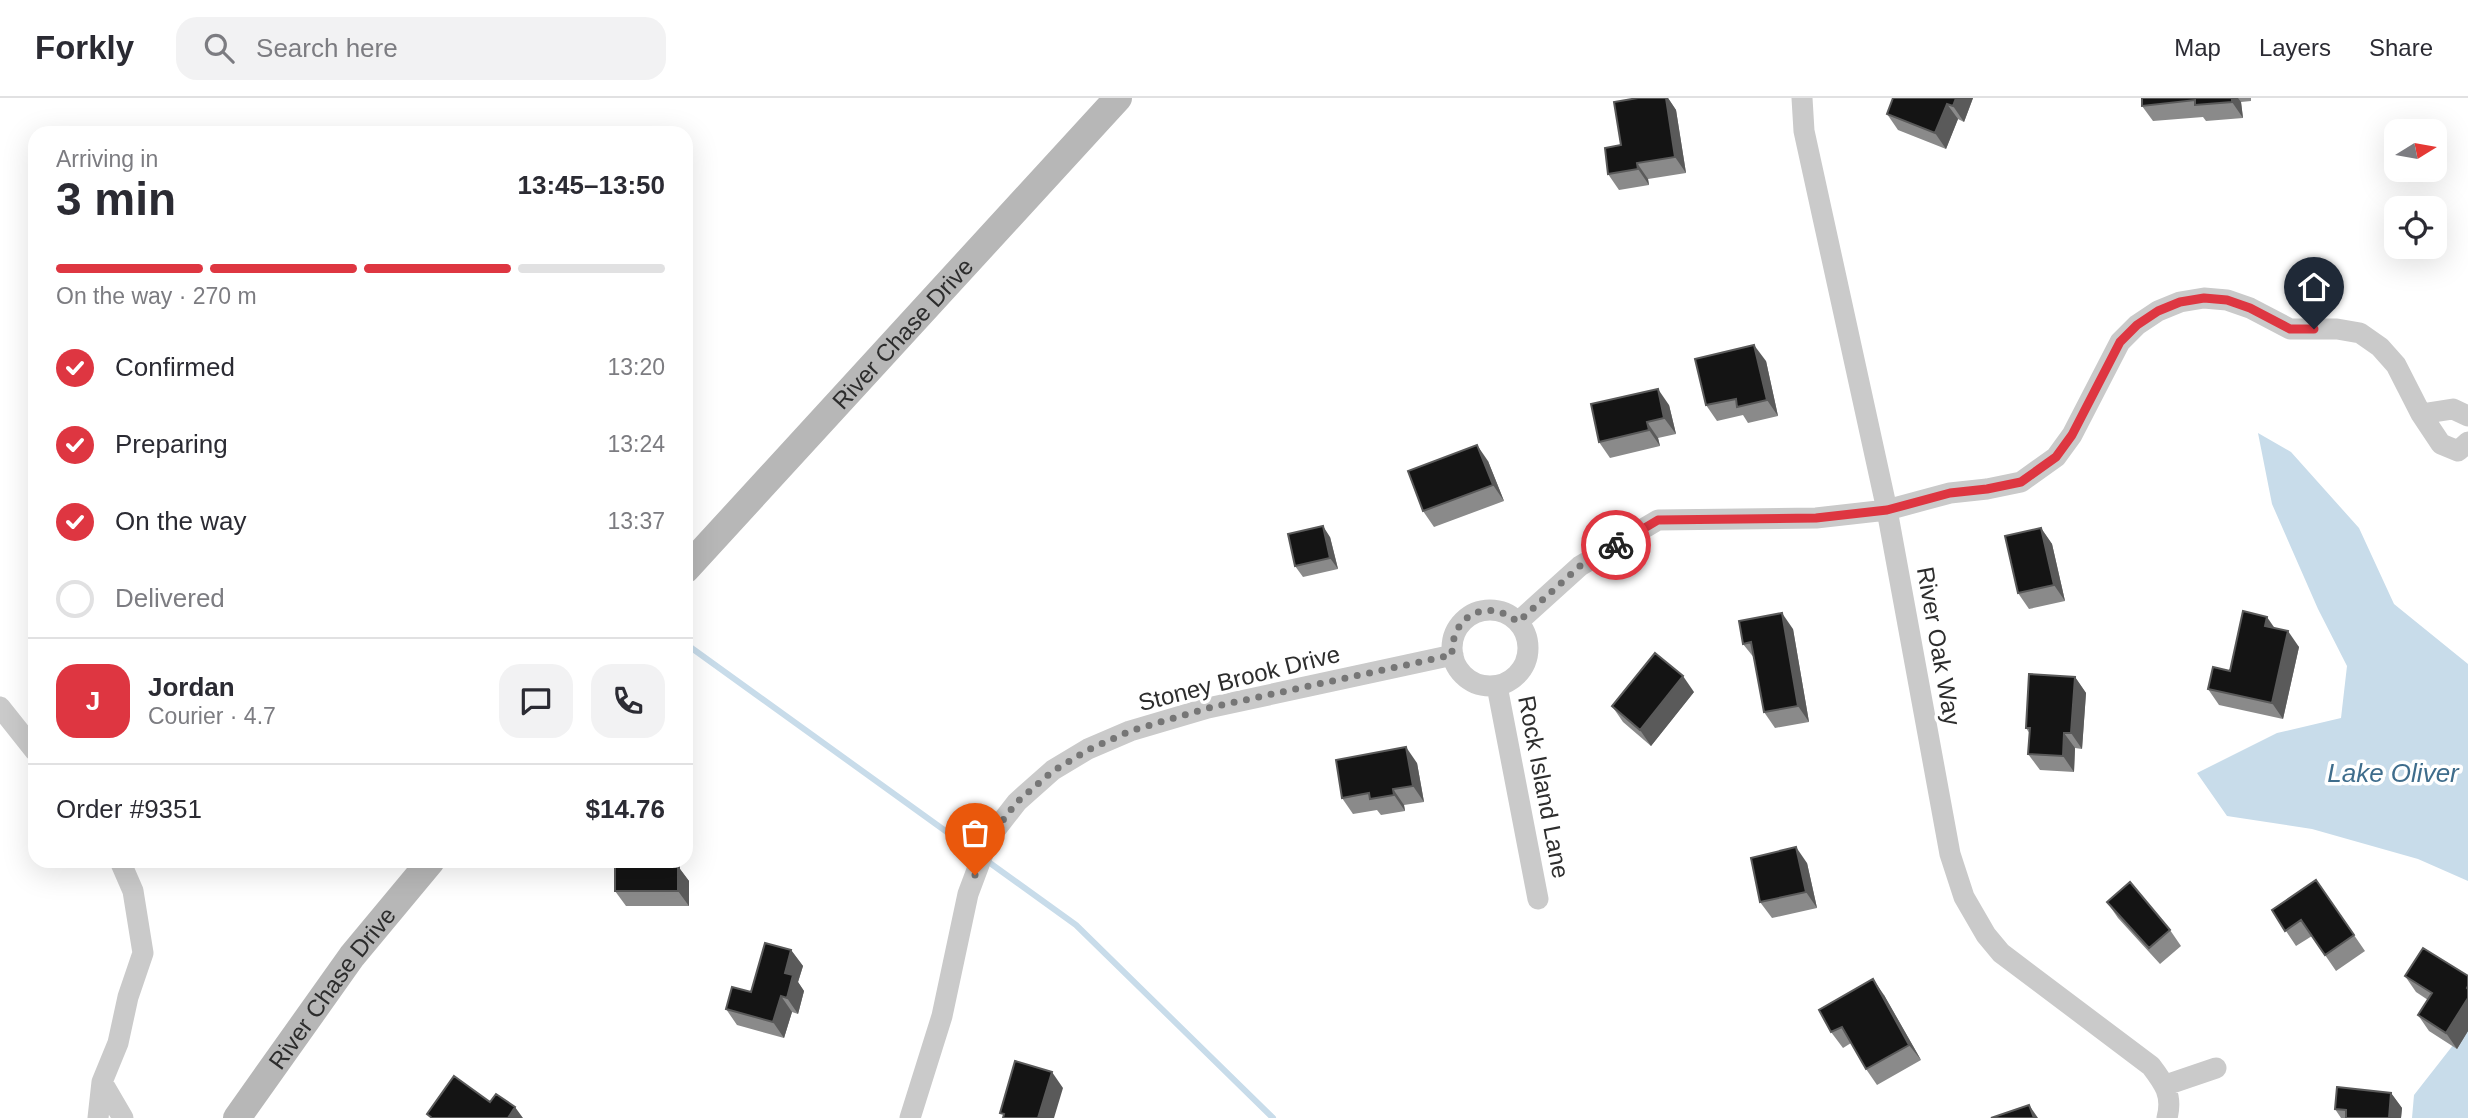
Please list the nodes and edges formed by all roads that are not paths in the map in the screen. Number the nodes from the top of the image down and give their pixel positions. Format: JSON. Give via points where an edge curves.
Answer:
{"nodes":[{"id":1,"x":1118,"y":98,"type":"edge"},
{"id":2,"x":1802,"y":98,"type":"edge"},
{"id":3,"x":2421,"y":414,"type":"junction"},
{"id":4,"x":2468,"y":416,"type":"edge"},
{"id":5,"x":2468,"y":442,"type":"edge"},
{"id":6,"x":1887,"y":510,"type":"junction"},
{"id":7,"x":693,"y":561,"type":"edge"},
{"id":8,"x":1518,"y":622,"type":"junction"},
{"id":9,"x":1452,"y":655,"type":"junction"},
{"id":10,"x":1497,"y":686,"type":"junction"},
{"id":11,"x":0,"y":707,"type":"edge"},
{"id":12,"x":28,"y":742,"type":"edge"},
{"id":13,"x":123,"y":868,"type":"edge"},
{"id":14,"x":425,"y":868,"type":"edge"},
{"id":15,"x":1538,"y":899,"type":"dead end"},
{"id":16,"x":2216,"y":1068,"type":"dead end"},
{"id":17,"x":102,"y":1082,"type":"junction"},
{"id":18,"x":2166,"y":1085,"type":"junction"},
{"id":19,"x":98,"y":1118,"type":"edge"},
{"id":20,"x":123,"y":1118,"type":"edge"},
{"id":21,"x":237,"y":1118,"type":"edge"},
{"id":22,"x":910,"y":1118,"type":"edge"},
{"id":23,"x":2167,"y":1118,"type":"edge"}],
"edges":[{"from":1,"to":7,"type":"street","name":"River Chase Drive"},
{"from":2,"to":6,"type":"street","name":"River Oak Way","via":[[1807,144]]},
{"from":3,"to":4,"type":"street","via":[[2453,409]]},
{"from":3,"to":5,"type":"street","via":[[2441,444],[2458,451]]},
{"from":3,"to":6,"type":"street","via":[[2396,365],[2360,334],[2290,329],[2227,300],[2180,302],[2137,325],[2120,342],[2072,435],[2056,457],[2021,482],[1950,493]]},
{"from":6,"to":8,"type":"street","via":[[1816,518],[1658,520],[1580,566]]},
{"from":6,"to":18,"type":"street","name":"River Oak Way","via":[[1950,854],[1964,897],[2001,953],[2151,1066]]},
{"from":8,"to":9,"type":"street","via":[[1497,611],[1473,614],[1456,631]]},
{"from":8,"to":10,"type":"street","via":[[1525,632],[1528,655],[1517,675]]},
{"from":9,"to":10,"type":"street","via":[[1456,666],[1474,683]]},
{"from":9,"to":22,"type":"street","name":"Stoney Brook Drive","via":[[1208,708],[1130,731],[1053,771],[1017,802],[989,838],[968,894],[942,1016]]},
{"from":10,"to":15,"type":"street","name":"Rock Island Lane"},
{"from":11,"to":12,"type":"street"},
{"from":13,"to":17,"type":"street","via":[[134,891],[143,953]]},
{"from":14,"to":21,"type":"street","name":"River Chase Drive","via":[[352,956]]},
{"from":16,"to":18,"type":"street"},
{"from":17,"to":19,"type":"street"},
{"from":17,"to":20,"type":"street"},
{"from":18,"to":23,"type":"street"}]}
